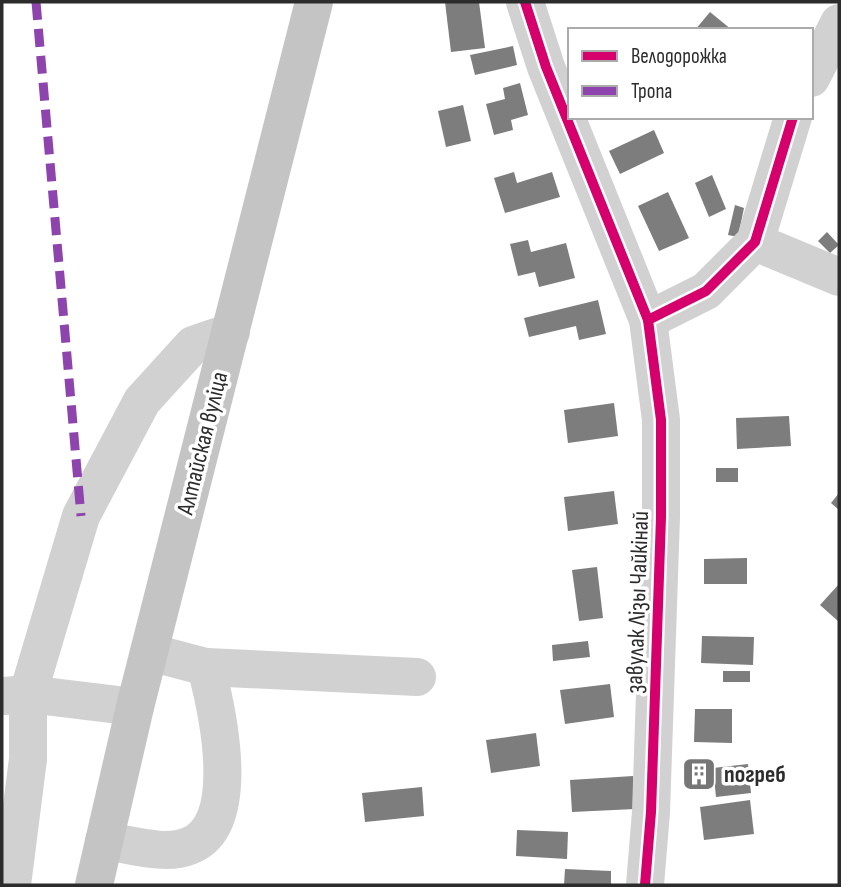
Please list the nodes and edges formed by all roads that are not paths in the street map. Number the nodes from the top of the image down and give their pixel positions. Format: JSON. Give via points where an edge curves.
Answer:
{"nodes":[{"id":1,"x":314,"y":2,"type":"edge"},
{"id":2,"x":525,"y":2,"type":"edge"},
{"id":3,"x":839,"y":23,"type":"edge"},
{"id":4,"x":813,"y":74,"type":"edge"},
{"id":5,"x":792,"y":119,"type":"edge"},
{"id":6,"x":755,"y":242,"type":"junction"},
{"id":7,"x":839,"y":277,"type":"edge"},
{"id":8,"x":648,"y":320,"type":"junction"},
{"id":9,"x":230,"y":332,"type":"junction"},
{"id":10,"x":149,"y":652,"type":"junction"},
{"id":11,"x":206,"y":667,"type":"junction"},
{"id":12,"x":417,"y":677,"type":"dead end"},
{"id":13,"x":15,"y":695,"type":"edge"},
{"id":14,"x":135,"y":707,"type":"junction"},
{"id":15,"x":104,"y":841,"type":"junction"},
{"id":16,"x":12,"y":885,"type":"edge"},
{"id":17,"x":94,"y":885,"type":"edge"},
{"id":18,"x":645,"y":885,"type":"edge"}],
"edges":[{"from":1,"to":9,"type":"main road","name":"Алтайская вуліца"},
{"from":2,"to":8,"type":"street","name":"завулак Лізы Чайкінай","via":[[546,67]]},
{"from":3,"to":4,"type":"street"},
{"from":5,"to":6,"type":"street"},
{"from":6,"to":7,"type":"street"},
{"from":6,"to":8,"type":"street","via":[[706,291]]},
{"from":8,"to":18,"type":"street","name":"завулак Лізы Чайкінай","via":[[661,420],[662,517]]},
{"from":9,"to":10,"type":"main road","name":"Алтайская вуліца"},
{"from":9,"to":13,"type":"street","via":[[193,345],[142,401],[81,516]]},
{"from":10,"to":11,"type":"street"},
{"from":10,"to":14,"type":"main road","name":"Алтайская вуліца"},
{"from":11,"to":12,"type":"street"},
{"from":11,"to":15,"type":"street","via":[[223,751],[215,819],[205,836],[188,846],[167,850]]},
{"from":13,"to":14,"type":"street"},
{"from":13,"to":16,"type":"street","via":[[28,759]]},
{"from":14,"to":15,"type":"main road","name":"Алтайская вуліца"},
{"from":15,"to":17,"type":"main road","name":"Алтайская вуліца"}]}
